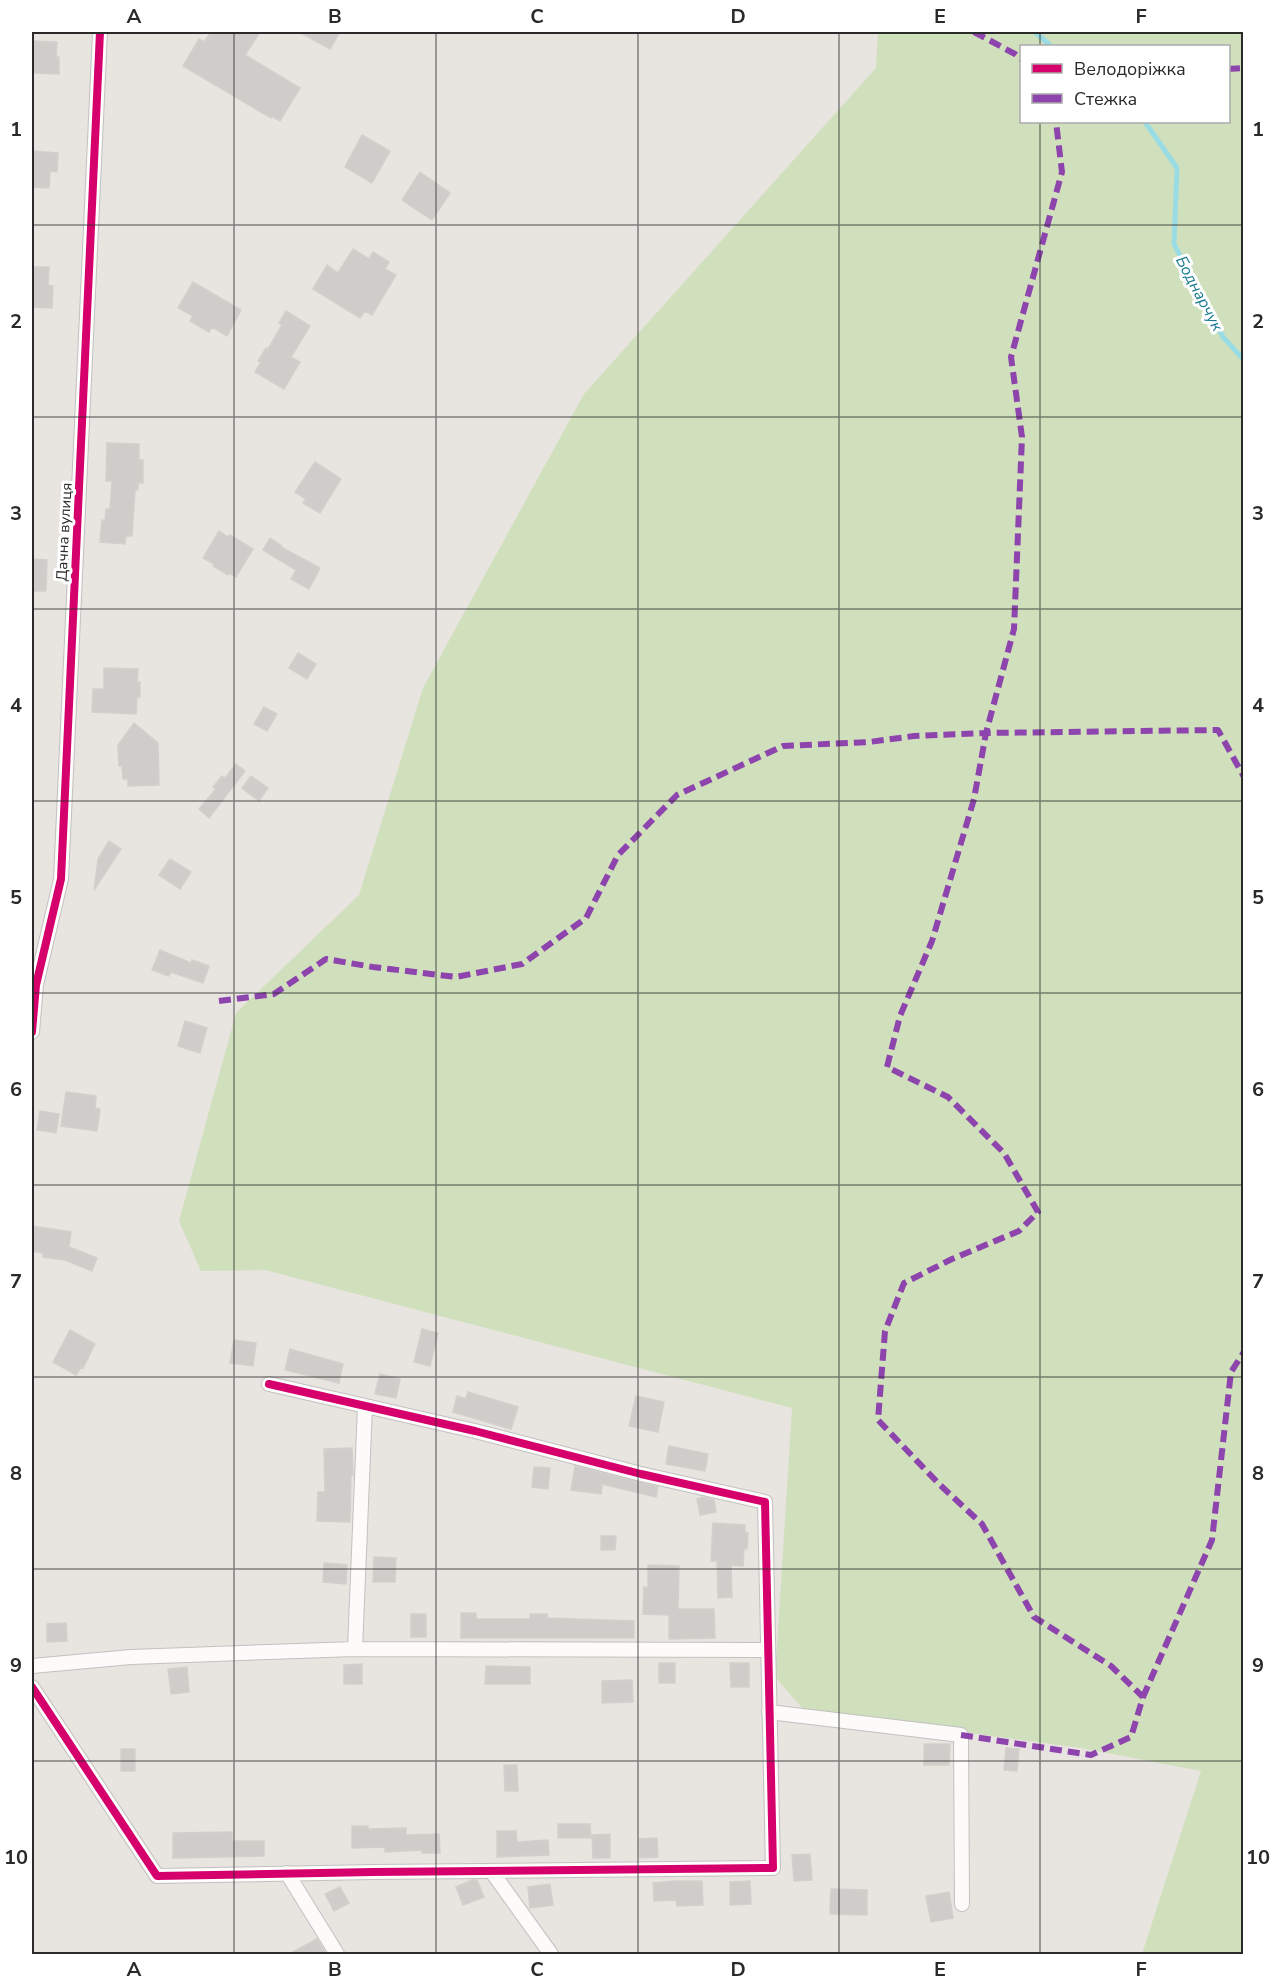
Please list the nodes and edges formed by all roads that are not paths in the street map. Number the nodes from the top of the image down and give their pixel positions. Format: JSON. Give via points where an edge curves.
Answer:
{"nodes":[{"id":1,"x":100,"y":32,"type":"edge"},
{"id":2,"x":34,"y":985,"type":"edge"},
{"id":3,"x":32,"y":1032,"type":"edge"},
{"id":4,"x":269,"y":1384,"type":"dead end"},
{"id":5,"x":365,"y":1406,"type":"junction"},
{"id":6,"x":355,"y":1649,"type":"junction"},
{"id":7,"x":767,"y":1650,"type":"junction"},
{"id":8,"x":32,"y":1666,"type":"edge"},
{"id":9,"x":32,"y":1687,"type":"edge"},
{"id":10,"x":769,"y":1712,"type":"junction"},
{"id":11,"x":492,"y":1872,"type":"junction"},
{"id":12,"x":287,"y":1873,"type":"junction"},
{"id":13,"x":962,"y":1904,"type":"dead end"},
{"id":14,"x":337,"y":1954,"type":"edge"},
{"id":15,"x":551,"y":1954,"type":"edge"}],
"edges":[{"from":1,"to":2,"type":"street","name":"Дачна вулиця","via":[[62,879]]},
{"from":2,"to":3,"type":"street","name":"Дачна вулиця"},
{"from":4,"to":5,"type":"street"},
{"from":5,"to":6,"type":"street"},
{"from":5,"to":7,"type":"street","via":[[765,1502]]},
{"from":6,"to":7,"type":"street"},
{"from":6,"to":8,"type":"street","via":[[131,1657]]},
{"from":7,"to":10,"type":"street"},
{"from":9,"to":12,"type":"street","via":[[157,1876]]},
{"from":10,"to":11,"type":"street","via":[[773,1868]]},
{"from":10,"to":13,"type":"street","via":[[961,1735]]},
{"from":11,"to":12,"type":"street"},
{"from":11,"to":15,"type":"street"},
{"from":12,"to":14,"type":"street"}]}
